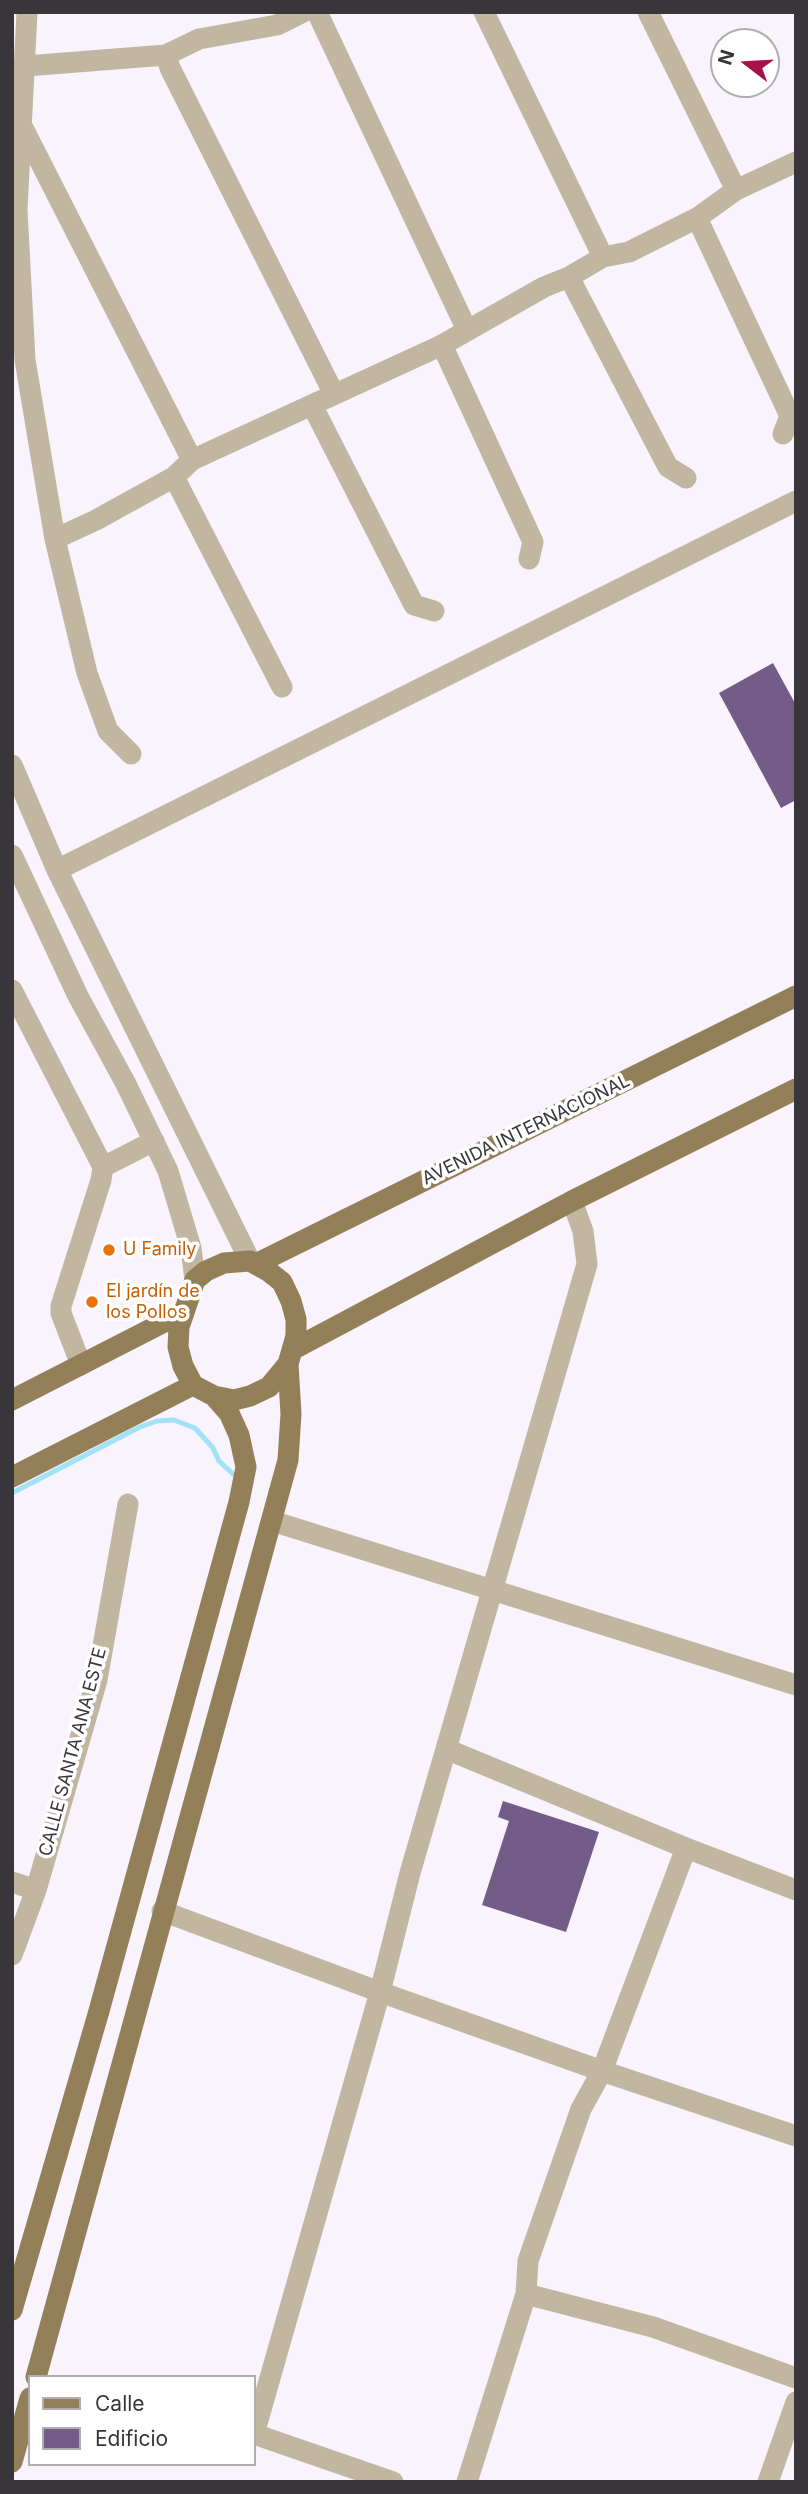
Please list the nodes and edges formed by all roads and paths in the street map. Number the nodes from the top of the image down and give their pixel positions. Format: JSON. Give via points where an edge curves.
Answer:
{"nodes":[{"id":1,"x":27,"y":12,"type":"edge"},
{"id":2,"x":303,"y":12,"type":"edge"},
{"id":3,"x":317,"y":12,"type":"edge"},
{"id":4,"x":484,"y":12,"type":"edge"},
{"id":5,"x":648,"y":12,"type":"edge"},
{"id":6,"x":166,"y":55,"type":"junction"},
{"id":7,"x":26,"y":66,"type":"junction"},
{"id":8,"x":22,"y":127,"type":"junction"},
{"id":9,"x":796,"y":162,"type":"edge"},
{"id":10,"x":736,"y":190,"type":"junction"},
{"id":11,"x":697,"y":218,"type":"junction"},
{"id":12,"x":603,"y":257,"type":"junction"},
{"id":13,"x":569,"y":277,"type":"junction"},
{"id":14,"x":467,"y":330,"type":"junction"},
{"id":15,"x":442,"y":345,"type":"junction"},
{"id":16,"x":334,"y":394,"type":"junction"},
{"id":17,"x":312,"y":405,"type":"junction"},
{"id":18,"x":783,"y":434,"type":"dead end"},
{"id":19,"x":192,"y":460,"type":"junction"},
{"id":20,"x":174,"y":477,"type":"junction"},
{"id":21,"x":686,"y":478,"type":"dead end"},
{"id":22,"x":796,"y":501,"type":"edge"},
{"id":23,"x":55,"y":539,"type":"junction"},
{"id":24,"x":529,"y":559,"type":"dead end"},
{"id":25,"x":434,"y":611,"type":"dead end"},
{"id":26,"x":282,"y":687,"type":"dead end"},
{"id":27,"x":131,"y":754,"type":"dead end"},
{"id":28,"x":12,"y":765,"type":"edge"},
{"id":29,"x":12,"y":855,"type":"edge"},
{"id":30,"x":57,"y":870,"type":"junction"},
{"id":31,"x":17,"y":878,"type":"edge"},
{"id":32,"x":12,"y":990,"type":"edge"},
{"id":33,"x":796,"y":996,"type":"edge"},
{"id":34,"x":155,"y":1069,"type":"junction"},
{"id":35,"x":126,"y":1084,"type":"junction"},
{"id":36,"x":796,"y":1088,"type":"edge"},
{"id":37,"x":154,"y":1141,"type":"junction"},
{"id":38,"x":103,"y":1167,"type":"junction"},
{"id":39,"x":572,"y":1200,"type":"junction"},
{"id":40,"x":253,"y":1262,"type":"junction"},
{"id":41,"x":195,"y":1280,"type":"junction"},
{"id":42,"x":182,"y":1313,"type":"junction"},
{"id":43,"x":290,"y":1357,"type":"junction"},
{"id":44,"x":81,"y":1364,"type":"junction"},
{"id":45,"x":194,"y":1385,"type":"junction"},
{"id":46,"x":214,"y":1396,"type":"junction"},
{"id":47,"x":12,"y":1400,"type":"edge"},
{"id":48,"x":12,"y":1477,"type":"edge"},
{"id":49,"x":128,"y":1504,"type":"dead end"},
{"id":50,"x":272,"y":1521,"type":"junction"},
{"id":51,"x":493,"y":1589,"type":"junction"},
{"id":52,"x":796,"y":1685,"type":"edge"},
{"id":53,"x":446,"y":1749,"type":"junction"},
{"id":54,"x":686,"y":1848,"type":"junction"},
{"id":55,"x":12,"y":1882,"type":"edge"},
{"id":56,"x":36,"y":1890,"type":"junction"},
{"id":57,"x":796,"y":1890,"type":"edge"},
{"id":58,"x":162,"y":1911,"type":"junction"},
{"id":59,"x":12,"y":1955,"type":"edge"},
{"id":60,"x":380,"y":1993,"type":"junction"},
{"id":61,"x":602,"y":2071,"type":"junction"},
{"id":62,"x":796,"y":2136,"type":"edge"},
{"id":63,"x":50,"y":2182,"type":"junction"},
{"id":64,"x":85,"y":2194,"type":"junction"},
{"id":65,"x":526,"y":2294,"type":"junction"},
{"id":66,"x":13,"y":2305,"type":"edge"},
{"id":67,"x":40,"y":2375,"type":"edge"},
{"id":68,"x":796,"y":2378,"type":"edge"},
{"id":69,"x":796,"y":2402,"type":"edge"},
{"id":70,"x":28,"y":2405,"type":"edge"},
{"id":71,"x":256,"y":2427,"type":"edge"},
{"id":72,"x":256,"y":2435,"type":"edge"},
{"id":73,"x":12,"y":2462,"type":"edge"},
{"id":74,"x":390,"y":2481,"type":"edge"},
{"id":75,"x":467,"y":2482,"type":"edge"},
{"id":76,"x":768,"y":2482,"type":"edge"}],
"edges":[{"from":1,"to":7,"type":"street"},
{"from":2,"to":6,"type":"street","via":[[277,25],[199,40]]},
{"from":3,"to":14,"type":"street"},
{"from":4,"to":12,"type":"street"},
{"from":5,"to":10,"type":"street"},
{"from":6,"to":7,"type":"street"},
{"from":6,"to":16,"type":"street"},
{"from":7,"to":8,"type":"street"},
{"from":8,"to":19,"type":"street"},
{"from":8,"to":23,"type":"street","via":[[17,210],[24,360]]},
{"from":9,"to":10,"type":"street"},
{"from":10,"to":11,"type":"street"},
{"from":11,"to":12,"type":"street","via":[[629,252]]},
{"from":11,"to":18,"type":"street","via":[[790,416]]},
{"from":12,"to":13,"type":"street"},
{"from":13,"to":14,"type":"street"},
{"from":13,"to":21,"type":"street","via":[[668,467]]},
{"from":14,"to":15,"type":"street"},
{"from":15,"to":16,"type":"street"},
{"from":15,"to":24,"type":"street","via":[[533,542]]},
{"from":16,"to":17,"type":"street"},
{"from":17,"to":19,"type":"street"},
{"from":17,"to":25,"type":"street","via":[[414,605]]},
{"from":19,"to":20,"type":"street"},
{"from":20,"to":23,"type":"street"},
{"from":20,"to":26,"type":"street"},
{"from":22,"to":30,"type":"street"},
{"from":23,"to":27,"type":"street","via":[[87,673],[108,732]]},
{"from":28,"to":30,"type":"street"},
{"from":29,"to":31,"type":"street"},
{"from":30,"to":34,"type":"street"},
{"from":31,"to":35,"type":"street"},
{"from":32,"to":38,"type":"street"},
{"from":33,"to":40,"type":"main road","name":"AVENIDA INTERNACIONAL"},
{"from":34,"to":35,"type":"street"},
{"from":34,"to":40,"type":"street"},
{"from":35,"to":37,"type":"street"},
{"from":36,"to":39,"type":"main road"},
{"from":37,"to":38,"type":"street"},
{"from":37,"to":41,"type":"street","via":[[191,1248]]},
{"from":38,"to":44,"type":"street","via":[[61,1306]]},
{"from":39,"to":43,"type":"main road"},
{"from":39,"to":51,"type":"street","via":[[583,1231],[587,1264]]},
{"from":40,"to":41,"type":"main road","via":[[224,1263]]},
{"from":40,"to":43,"type":"main road","via":[[282,1282],[291,1301],[296,1319]]},
{"from":41,"to":42,"type":"main road"},
{"from":42,"to":44,"type":"main road"},
{"from":42,"to":45,"type":"main road","via":[[178,1347]]},
{"from":43,"to":46,"type":"main road","via":[[270,1387],[234,1400]]},
{"from":43,"to":50,"type":"main road","via":[[288,1460]]},
{"from":44,"to":47,"type":"main road"},
{"from":45,"to":46,"type":"main road"},
{"from":45,"to":48,"type":"main road"},
{"from":46,"to":63,"type":"main road","via":[[237,1425],[246,1467],[219,1581]]},
{"from":49,"to":56,"type":"street","name":"CALLE SANTA ANA ESTE","via":[[97,1680]]},
{"from":50,"to":51,"type":"street"},
{"from":50,"to":58,"type":"main road"},
{"from":51,"to":52,"type":"street"},
{"from":51,"to":53,"type":"street"},
{"from":53,"to":54,"type":"street"},
{"from":53,"to":60,"type":"street"},
{"from":54,"to":57,"type":"street"},
{"from":54,"to":61,"type":"street"},
{"from":55,"to":56,"type":"street"},
{"from":56,"to":59,"type":"street","name":"CALLE SANTA ANA ESTE"},
{"from":58,"to":60,"type":"street"},
{"from":58,"to":64,"type":"main road"},
{"from":60,"to":61,"type":"street"},
{"from":60,"to":71,"type":"street"},
{"from":61,"to":62,"type":"street"},
{"from":61,"to":65,"type":"street","via":[[581,2109],[528,2261]]},
{"from":63,"to":64,"type":"main road"},
{"from":63,"to":66,"type":"main road"},
{"from":64,"to":67,"type":"main road"},
{"from":65,"to":68,"type":"street","via":[[653,2327]]},
{"from":65,"to":75,"type":"street"},
{"from":69,"to":76,"type":"street"},
{"from":70,"to":73,"type":"main road"},
{"from":72,"to":74,"type":"street"}]}
